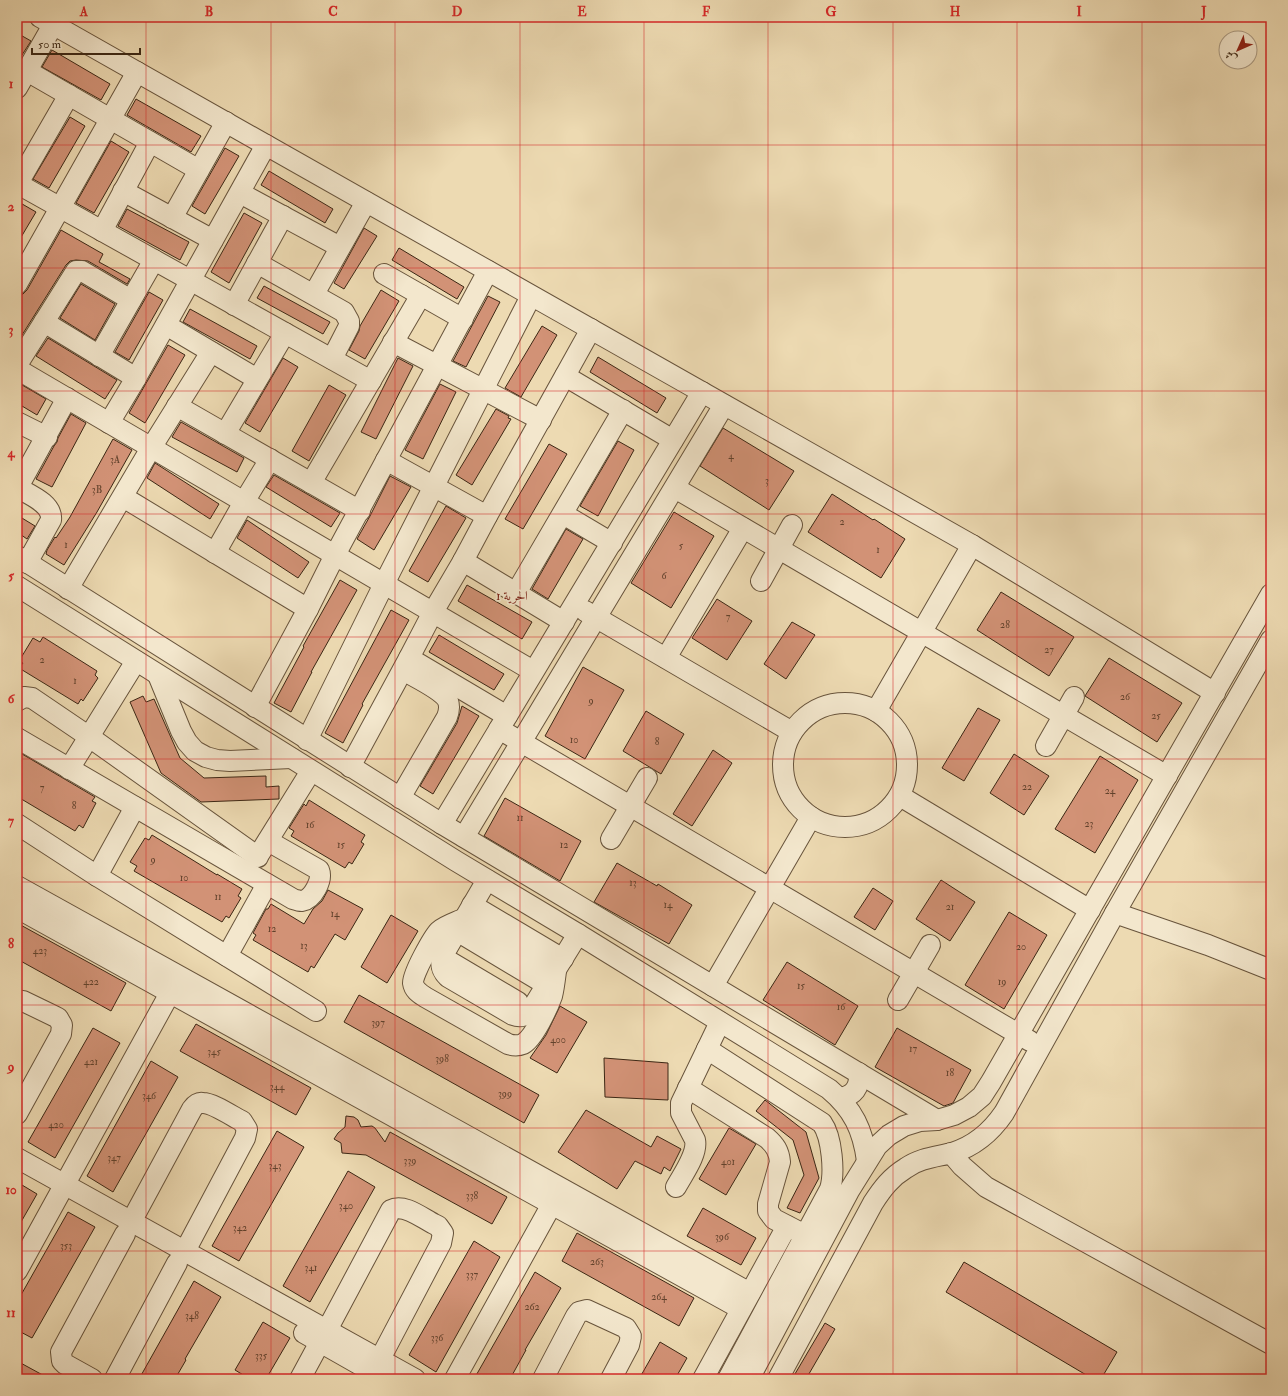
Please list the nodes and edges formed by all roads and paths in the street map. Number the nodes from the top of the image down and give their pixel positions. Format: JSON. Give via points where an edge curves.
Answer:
{"nodes":[{"id":1,"x":47,"y":21,"type":"edge"},
{"id":2,"x":27,"y":71,"type":"junction"},
{"id":3,"x":137,"y":72,"type":"junction"},
{"id":4,"x":17,"y":88,"type":"edge"},
{"id":5,"x":69,"y":95,"type":"junction"},
{"id":6,"x":110,"y":119,"type":"junction"},
{"id":7,"x":226,"y":122,"type":"junction"},
{"id":8,"x":150,"y":142,"type":"junction"},
{"id":9,"x":266,"y":145,"type":"junction"},
{"id":10,"x":199,"y":170,"type":"junction"},
{"id":11,"x":17,"y":184,"type":"edge"},
{"id":12,"x":123,"y":191,"type":"junction"},
{"id":13,"x":240,"y":193,"type":"junction"},
{"id":14,"x":366,"y":202,"type":"junction"},
{"id":15,"x":60,"y":208,"type":"junction"},
{"id":16,"x":283,"y":216,"type":"junction"},
{"id":17,"x":172,"y":218,"type":"junction"},
{"id":18,"x":102,"y":231,"type":"junction"},
{"id":19,"x":214,"y":240,"type":"junction"},
{"id":20,"x":340,"y":247,"type":"junction"},
{"id":21,"x":154,"y":260,"type":"junction"},
{"id":22,"x":257,"y":263,"type":"junction"},
{"id":23,"x":488,"y":271,"type":"junction"},
{"id":24,"x":384,"y":274,"type":"dead end"},
{"id":25,"x":191,"y":280,"type":"junction"},
{"id":26,"x":17,"y":284,"type":"edge"},
{"id":27,"x":314,"y":294,"type":"junction"},
{"id":28,"x":420,"y":295,"type":"junction"},
{"id":29,"x":532,"y":296,"type":"junction"},
{"id":30,"x":131,"y":300,"type":"junction"},
{"id":31,"x":234,"y":305,"type":"junction"},
{"id":32,"x":463,"y":319,"type":"junction"},
{"id":33,"x":44,"y":322,"type":"junction"},
{"id":34,"x":166,"y":325,"type":"junction"},
{"id":35,"x":591,"y":329,"type":"junction"},
{"id":36,"x":285,"y":333,"type":"junction"},
{"id":37,"x":393,"y":342,"type":"junction"},
{"id":38,"x":211,"y":352,"type":"junction"},
{"id":39,"x":99,"y":356,"type":"junction"},
{"id":40,"x":332,"y":359,"type":"junction"},
{"id":41,"x":17,"y":364,"type":"edge"},
{"id":42,"x":438,"y":366,"type":"junction"},
{"id":43,"x":17,"y":369,"type":"edge"},
{"id":44,"x":565,"y":376,"type":"junction"},
{"id":45,"x":136,"y":378,"type":"junction"},
{"id":46,"x":258,"y":379,"type":"junction"},
{"id":47,"x":371,"y":381,"type":"junction"},
{"id":48,"x":484,"y":390,"type":"junction"},
{"id":49,"x":702,"y":392,"type":"junction"},
{"id":50,"x":67,"y":398,"type":"junction"},
{"id":51,"x":724,"y":405,"type":"junction"},
{"id":52,"x":177,"y":406,"type":"junction"},
{"id":53,"x":623,"y":410,"type":"junction"},
{"id":54,"x":541,"y":420,"type":"junction"},
{"id":55,"x":17,"y":422,"type":"edge"},
{"id":56,"x":110,"y":423,"type":"junction"},
{"id":57,"x":225,"y":434,"type":"junction"},
{"id":58,"x":47,"y":437,"type":"junction"},
{"id":59,"x":673,"y":440,"type":"junction"},
{"id":60,"x":151,"y":448,"type":"junction"},
{"id":61,"x":270,"y":460,"type":"junction"},
{"id":62,"x":386,"y":460,"type":"junction"},
{"id":63,"x":311,"y":483,"type":"junction"},
{"id":64,"x":434,"y":486,"type":"junction"},
{"id":65,"x":675,"y":488,"type":"junction"},
{"id":66,"x":17,"y":489,"type":"edge"},
{"id":67,"x":123,"y":497,"type":"junction"},
{"id":68,"x":244,"y":502,"type":"junction"},
{"id":69,"x":360,"y":511,"type":"junction"},
{"id":70,"x":563,"y":514,"type":"junction"},
{"id":71,"x":487,"y":516,"type":"junction"},
{"id":72,"x":792,"y":525,"type":"dead end"},
{"id":73,"x":743,"y":528,"type":"junction"},
{"id":74,"x":612,"y":543,"type":"junction"},
{"id":75,"x":972,"y":545,"type":"junction"},
{"id":76,"x":779,"y":549,"type":"junction"},
{"id":77,"x":215,"y":553,"type":"junction"},
{"id":78,"x":335,"y":555,"type":"junction"},
{"id":79,"x":22,"y":559,"type":"edge"},
{"id":80,"x":463,"y":561,"type":"junction"},
{"id":81,"x":761,"y":581,"type":"dead end"},
{"id":82,"x":384,"y":584,"type":"junction"},
{"id":83,"x":17,"y":586,"type":"edge"},
{"id":84,"x":68,"y":589,"type":"junction"},
{"id":85,"x":516,"y":593,"type":"junction"},
{"id":86,"x":1271,"y":594,"type":"edge"},
{"id":87,"x":574,"y":605,"type":"junction"},
{"id":88,"x":308,"y":609,"type":"junction"},
{"id":89,"x":433,"y":612,"type":"junction"},
{"id":90,"x":596,"y":617,"type":"junction"},
{"id":91,"x":564,"y":622,"type":"junction"},
{"id":92,"x":1264,"y":624,"type":"edge"},
{"id":93,"x":921,"y":632,"type":"junction"},
{"id":94,"x":1271,"y":640,"type":"edge"},
{"id":95,"x":666,"y":658,"type":"junction"},
{"id":96,"x":136,"y":661,"type":"junction"},
{"id":97,"x":406,"y":664,"type":"junction"},
{"id":98,"x":533,"y":671,"type":"junction"},
{"id":99,"x":158,"y":675,"type":"junction"},
{"id":100,"x":444,"y":686,"type":"junction"},
{"id":101,"x":1215,"y":693,"type":"junction"},
{"id":102,"x":1074,"y":697,"type":"dead end"},
{"id":103,"x":17,"y":701,"type":"edge"},
{"id":104,"x":255,"y":707,"type":"junction"},
{"id":105,"x":876,"y":711,"type":"junction"},
{"id":106,"x":1063,"y":716,"type":"junction"},
{"id":107,"x":503,"y":723,"type":"junction"},
{"id":108,"x":792,"y":732,"type":"junction"},
{"id":109,"x":88,"y":736,"type":"junction"},
{"id":110,"x":17,"y":738,"type":"edge"},
{"id":111,"x":307,"y":740,"type":"junction"},
{"id":112,"x":521,"y":742,"type":"junction"},
{"id":113,"x":1046,"y":746,"type":"dead end"},
{"id":114,"x":291,"y":758,"type":"junction"},
{"id":115,"x":350,"y":767,"type":"junction"},
{"id":116,"x":69,"y":769,"type":"junction"},
{"id":117,"x":311,"y":771,"type":"junction"},
{"id":118,"x":1167,"y":776,"type":"junction"},
{"id":119,"x":646,"y":778,"type":"dead end"},
{"id":120,"x":900,"y":796,"type":"junction"},
{"id":121,"x":400,"y":798,"type":"junction"},
{"id":122,"x":630,"y":806,"type":"junction"},
{"id":123,"x":135,"y":807,"type":"junction"},
{"id":124,"x":811,"y":817,"type":"junction"},
{"id":125,"x":17,"y":824,"type":"edge"},
{"id":126,"x":442,"y":824,"type":"junction"},
{"id":127,"x":464,"y":837,"type":"junction"},
{"id":128,"x":611,"y":839,"type":"dead end"},
{"id":129,"x":258,"y":857,"type":"junction"},
{"id":130,"x":97,"y":876,"type":"junction"},
{"id":131,"x":487,"y":880,"type":"junction"},
{"id":132,"x":267,"y":884,"type":"junction"},
{"id":133,"x":17,"y":886,"type":"edge"},
{"id":134,"x":770,"y":888,"type":"junction"},
{"id":135,"x":17,"y":908,"type":"edge"},
{"id":136,"x":1090,"y":910,"type":"junction"},
{"id":137,"x":1115,"y":913,"type":"junction"},
{"id":138,"x":457,"y":931,"type":"junction"},
{"id":139,"x":578,"y":934,"type":"junction"},
{"id":140,"x":930,"y":945,"type":"dead end"},
{"id":141,"x":227,"y":956,"type":"junction"},
{"id":142,"x":1271,"y":970,"type":"edge"},
{"id":143,"x":914,"y":973,"type":"junction"},
{"id":144,"x":547,"y":984,"type":"junction"},
{"id":145,"x":713,"y":986,"type":"junction"},
{"id":146,"x":170,"y":993,"type":"junction"},
{"id":147,"x":17,"y":1000,"type":"edge"},
{"id":148,"x":898,"y":1000,"type":"dead end"},
{"id":149,"x":316,"y":1011,"type":"dead end"},
{"id":150,"x":720,"y":1022,"type":"junction"},
{"id":151,"x":1018,"y":1035,"type":"junction"},
{"id":152,"x":1040,"y":1048,"type":"junction"},
{"id":153,"x":707,"y":1049,"type":"junction"},
{"id":154,"x":859,"y":1073,"type":"junction"},
{"id":155,"x":688,"y":1088,"type":"junction"},
{"id":156,"x":840,"y":1098,"type":"junction"},
{"id":157,"x":17,"y":1114,"type":"edge"},
{"id":158,"x":938,"y":1120,"type":"junction"},
{"id":159,"x":951,"y":1153,"type":"junction"},
{"id":160,"x":17,"y":1158,"type":"edge"},
{"id":161,"x":867,"y":1161,"type":"junction"},
{"id":162,"x":17,"y":1174,"type":"edge"},
{"id":163,"x":676,"y":1187,"type":"dead end"},
{"id":164,"x":61,"y":1190,"type":"junction"},
{"id":165,"x":552,"y":1204,"type":"junction"},
{"id":166,"x":787,"y":1226,"type":"junction"},
{"id":167,"x":128,"y":1228,"type":"junction"},
{"id":168,"x":805,"y":1235,"type":"junction"},
{"id":169,"x":181,"y":1257,"type":"junction"},
{"id":170,"x":17,"y":1271,"type":"edge"},
{"id":171,"x":746,"y":1301,"type":"junction"},
{"id":172,"x":323,"y":1336,"type":"junction"},
{"id":173,"x":1271,"y":1344,"type":"edge"},
{"id":174,"x":376,"y":1372,"type":"edge"},
{"id":175,"x":92,"y":1379,"type":"edge"},
{"id":176,"x":115,"y":1379,"type":"edge"},
{"id":177,"x":300,"y":1379,"type":"edge"},
{"id":178,"x":415,"y":1379,"type":"edge"},
{"id":179,"x":455,"y":1379,"type":"edge"},
{"id":180,"x":543,"y":1379,"type":"edge"},
{"id":181,"x":611,"y":1379,"type":"edge"},
{"id":182,"x":703,"y":1379,"type":"edge"},
{"id":183,"x":728,"y":1379,"type":"edge"},
{"id":184,"x":749,"y":1379,"type":"edge"},
{"id":185,"x":778,"y":1379,"type":"edge"}],
"edges":[{"from":1,"to":2,"type":"street"},
{"from":1,"to":3,"type":"street"},
{"from":2,"to":4,"type":"street"},
{"from":2,"to":5,"type":"street"},
{"from":3,"to":6,"type":"street"},
{"from":3,"to":7,"type":"street"},
{"from":5,"to":6,"type":"street"},
{"from":5,"to":11,"type":"street"},
{"from":6,"to":8,"type":"street"},
{"from":6,"to":15,"type":"street"},
{"from":7,"to":9,"type":"street"},
{"from":7,"to":10,"type":"street"},
{"from":8,"to":10,"type":"street"},
{"from":8,"to":12,"type":"street"},
{"from":9,"to":13,"type":"street"},
{"from":9,"to":14,"type":"street"},
{"from":10,"to":17,"type":"street"},
{"from":11,"to":15,"type":"street"},
{"from":12,"to":17,"type":"street"},
{"from":12,"to":18,"type":"street"},
{"from":13,"to":16,"type":"street"},
{"from":13,"to":19,"type":"street"},
{"from":14,"to":20,"type":"street"},
{"from":14,"to":23,"type":"street"},
{"from":15,"to":18,"type":"street"},
{"from":15,"to":26,"type":"street"},
{"from":16,"to":20,"type":"street"},
{"from":16,"to":22,"type":"street"},
{"from":17,"to":19,"type":"street"},
{"from":18,"to":21,"type":"street"},
{"from":19,"to":25,"type":"street"},
{"from":20,"to":27,"type":"street"},
{"from":21,"to":25,"type":"street"},
{"from":21,"to":30,"type":"street"},
{"from":22,"to":27,"type":"street"},
{"from":22,"to":31,"type":"street"},
{"from":23,"to":29,"type":"street"},
{"from":23,"to":32,"type":"street"},
{"from":24,"to":28,"type":"street"},
{"from":25,"to":31,"type":"street"},
{"from":25,"to":34,"type":"street"},
{"from":27,"to":40,"type":"street","via":[[344,312],[349,321],[349,326]]},
{"from":28,"to":32,"type":"street"},
{"from":28,"to":37,"type":"street"},
{"from":29,"to":35,"type":"street"},
{"from":29,"to":48,"type":"street"},
{"from":30,"to":33,"type":"street","via":[[78,270],[74,272]]},
{"from":30,"to":39,"type":"street"},
{"from":31,"to":36,"type":"street"},
{"from":32,"to":42,"type":"street"},
{"from":33,"to":39,"type":"street"},
{"from":33,"to":41,"type":"street"},
{"from":34,"to":38,"type":"street"},
{"from":34,"to":45,"type":"street"},
{"from":35,"to":44,"type":"street"},
{"from":35,"to":49,"type":"street"},
{"from":36,"to":40,"type":"street"},
{"from":36,"to":46,"type":"street"},
{"from":37,"to":42,"type":"street"},
{"from":37,"to":47,"type":"street"},
{"from":38,"to":46,"type":"street"},
{"from":38,"to":52,"type":"street"},
{"from":39,"to":45,"type":"street"},
{"from":40,"to":47,"type":"street"},
{"from":42,"to":48,"type":"street"},
{"from":42,"to":62,"type":"street"},
{"from":43,"to":50,"type":"street"},
{"from":44,"to":53,"type":"street"},
{"from":44,"to":54,"type":"street"},
{"from":45,"to":56,"type":"street"},
{"from":46,"to":57,"type":"street"},
{"from":47,"to":63,"type":"street"},
{"from":48,"to":54,"type":"street"},
{"from":48,"to":64,"type":"street"},
{"from":49,"to":51,"type":"street"},
{"from":49,"to":59,"type":"street"},
{"from":50,"to":56,"type":"street"},
{"from":50,"to":58,"type":"street"},
{"from":51,"to":65,"type":"street"},
{"from":51,"to":75,"type":"street"},
{"from":52,"to":57,"type":"street"},
{"from":52,"to":60,"type":"street"},
{"from":53,"to":59,"type":"street"},
{"from":53,"to":70,"type":"street"},
{"from":54,"to":71,"type":"street"},
{"from":55,"to":58,"type":"street"},
{"from":56,"to":60,"type":"street"},
{"from":57,"to":61,"type":"street"},
{"from":58,"to":66,"type":"street"},
{"from":59,"to":74,"type":"street"},
{"from":60,"to":67,"type":"street"},
{"from":60,"to":68,"type":"street"},
{"from":61,"to":63,"type":"street"},
{"from":61,"to":68,"type":"street"},
{"from":62,"to":64,"type":"street"},
{"from":62,"to":69,"type":"street"},
{"from":63,"to":69,"type":"street"},
{"from":64,"to":71,"type":"street"},
{"from":64,"to":82,"type":"street"},
{"from":65,"to":73,"type":"street"},
{"from":65,"to":90,"type":"street"},
{"from":66,"to":79,"type":"street","via":[[48,508],[51,516],[51,520]]},
{"from":67,"to":77,"type":"street"},
{"from":67,"to":84,"type":"street"},
{"from":68,"to":77,"type":"street"},
{"from":68,"to":78,"type":"street"},
{"from":69,"to":78,"type":"street"},
{"from":70,"to":74,"type":"street"},
{"from":70,"to":85,"type":"street"},
{"from":71,"to":80,"type":"street"},
{"from":72,"to":76,"type":"street"},
{"from":73,"to":76,"type":"street"},
{"from":73,"to":95,"type":"street"},
{"from":74,"to":87,"type":"street"},
{"from":75,"to":93,"type":"street"},
{"from":75,"to":101,"type":"street"},
{"from":76,"to":81,"type":"street"},
{"from":76,"to":93,"type":"street"},
{"from":77,"to":88,"type":"street"},
{"from":78,"to":82,"type":"street"},
{"from":78,"to":88,"type":"street"},
{"from":79,"to":84,"type":"street"},
{"from":80,"to":85,"type":"street"},
{"from":80,"to":89,"type":"street"},
{"from":82,"to":89,"type":"street"},
{"from":82,"to":111,"type":"street"},
{"from":83,"to":96,"type":"street"},
{"from":84,"to":104,"type":"street"},
{"from":85,"to":91,"type":"street"},
{"from":86,"to":92,"type":"street"},
{"from":87,"to":90,"type":"street"},
{"from":87,"to":91,"type":"street"},
{"from":88,"to":104,"type":"street"},
{"from":89,"to":97,"type":"street"},
{"from":89,"to":98,"type":"street"},
{"from":90,"to":95,"type":"street"},
{"from":90,"to":112,"type":"street"},
{"from":91,"to":98,"type":"street"},
{"from":92,"to":101,"type":"street"},
{"from":93,"to":105,"type":"street"},
{"from":93,"to":106,"type":"street"},
{"from":94,"to":137,"type":"street"},
{"from":95,"to":108,"type":"street"},
{"from":96,"to":99,"type":"street"},
{"from":96,"to":109,"type":"street"},
{"from":97,"to":100,"type":"street"},
{"from":97,"to":115,"type":"street"},
{"from":98,"to":107,"type":"street"},
{"from":99,"to":114,"type":"street"},
{"from":99,"to":114,"type":"street","via":[[187,742],[195,751],[206,757],[230,761]]},
{"from":100,"to":107,"type":"street"},
{"from":100,"to":121,"type":"street","via":[[449,712]]},
{"from":101,"to":118,"type":"street"},
{"from":102,"to":106,"type":"street"},
{"from":103,"to":109,"type":"street","via":[[24,697],[32,698]]},
{"from":104,"to":111,"type":"street"},
{"from":105,"to":108,"type":"street","via":[[858,704],[839,703],[820,708],[804,718]]},
{"from":105,"to":120,"type":"street","via":[[891,723],[902,739],[907,758],[906,778]]},
{"from":106,"to":113,"type":"street"},
{"from":106,"to":118,"type":"street"},
{"from":107,"to":112,"type":"street"},
{"from":107,"to":126,"type":"street"},
{"from":108,"to":124,"type":"street","via":[[784,756],[783,769],[787,788],[797,804]]},
{"from":109,"to":116,"type":"street"},
{"from":109,"to":129,"type":"street"},
{"from":110,"to":116,"type":"street"},
{"from":111,"to":115,"type":"street"},
{"from":112,"to":122,"type":"street"},
{"from":112,"to":127,"type":"street"},
{"from":114,"to":117,"type":"street"},
{"from":115,"to":121,"type":"street"},
{"from":116,"to":123,"type":"street"},
{"from":117,"to":129,"type":"street"},
{"from":117,"to":131,"type":"street"},
{"from":118,"to":136,"type":"street"},
{"from":119,"to":122,"type":"street"},
{"from":120,"to":124,"type":"street","via":[[887,812],[870,823],[850,827],[830,825]]},
{"from":120,"to":136,"type":"street"},
{"from":121,"to":126,"type":"street"},
{"from":122,"to":128,"type":"street"},
{"from":122,"to":134,"type":"street"},
{"from":123,"to":129,"type":"street"},
{"from":123,"to":130,"type":"street"},
{"from":124,"to":134,"type":"street"},
{"from":125,"to":130,"type":"street"},
{"from":126,"to":127,"type":"street"},
{"from":127,"to":145,"type":"street"},
{"from":129,"to":132,"type":"street"},
{"from":129,"to":132,"type":"street","via":[[316,868],[321,876],[311,896],[302,901],[293,900]]},
{"from":130,"to":141,"type":"street"},
{"from":131,"to":138,"type":"street"},
{"from":131,"to":139,"type":"street"},
{"from":132,"to":141,"type":"street"},
{"from":133,"to":171,"type":"street"},
{"from":134,"to":143,"type":"street"},
{"from":134,"to":145,"type":"street"},
{"from":135,"to":146,"type":"street"},
{"from":136,"to":151,"type":"street"},
{"from":137,"to":142,"type":"street"},
{"from":137,"to":152,"type":"street"},
{"from":138,"to":144,"type":"street"},
{"from":138,"to":144,"type":"street"},
{"from":138,"to":144,"type":"street"},
{"from":138,"to":144,"type":"street","via":[[439,931],[415,972],[414,986],[416,991],[425,997],[508,1044],[520,1045],[532,1035],[549,1003],[553,992]]},
{"from":139,"to":144,"type":"street"},
{"from":139,"to":150,"type":"street"},
{"from":140,"to":143,"type":"street"},
{"from":141,"to":149,"type":"street"},
{"from":143,"to":148,"type":"street"},
{"from":143,"to":151,"type":"street"},
{"from":145,"to":154,"type":"street"},
{"from":146,"to":164,"type":"street"},
{"from":146,"to":165,"type":"street"},
{"from":147,"to":157,"type":"street","via":[[58,1018],[62,1025],[61,1034]]},
{"from":150,"to":153,"type":"street"},
{"from":150,"to":156,"type":"street","via":[[824,1085]]},
{"from":151,"to":152,"type":"street"},
{"from":151,"to":158,"type":"street","via":[[982,1096],[964,1110]]},
{"from":152,"to":159,"type":"street","via":[[996,1124],[976,1142]]},
{"from":153,"to":155,"type":"street"},
{"from":153,"to":168,"type":"street","via":[[818,1120],[825,1128],[829,1138],[833,1177],[830,1189]]},
{"from":154,"to":156,"type":"street","via":[[858,1087],[847,1097]]},
{"from":154,"to":158,"type":"street"},
{"from":155,"to":163,"type":"street","via":[[680,1108],[696,1145]]},
{"from":155,"to":166,"type":"street","via":[[767,1138],[775,1146],[780,1162],[768,1211],[771,1217]]},
{"from":156,"to":161,"type":"street","via":[[859,1127]]},
{"from":158,"to":161,"type":"street","via":[[920,1121],[904,1126],[877,1146]]},
{"from":159,"to":173,"type":"street","via":[[986,1187]]},
{"from":159,"to":185,"type":"street","via":[[906,1167],[882,1189]]},
{"from":160,"to":164,"type":"street"},
{"from":161,"to":184,"type":"street"},
{"from":162,"to":164,"type":"street"},
{"from":164,"to":167,"type":"street"},
{"from":164,"to":170,"type":"street"},
{"from":165,"to":171,"type":"street"},
{"from":165,"to":179,"type":"street"},
{"from":166,"to":168,"type":"street"},
{"from":166,"to":171,"type":"street"},
{"from":167,"to":169,"type":"street"},
{"from":167,"to":169,"type":"street","via":[[195,1105],[208,1104],[242,1121],[247,1128],[245,1138]]},
{"from":167,"to":175,"type":"street","via":[[61,1352],[65,1364]]},
{"from":168,"to":183,"type":"street"},
{"from":169,"to":172,"type":"street"},
{"from":169,"to":176,"type":"street"},
{"from":171,"to":182,"type":"street"},
{"from":172,"to":174,"type":"street"},
{"from":172,"to":174,"type":"street","via":[[391,1210],[404,1209],[438,1226],[443,1234],[441,1242]]},
{"from":172,"to":177,"type":"street"},
{"from":174,"to":178,"type":"street"},
{"from":180,"to":181,"type":"street","via":[[576,1316],[579,1312],[588,1310],[626,1328],[631,1336],[630,1345]]}]}
